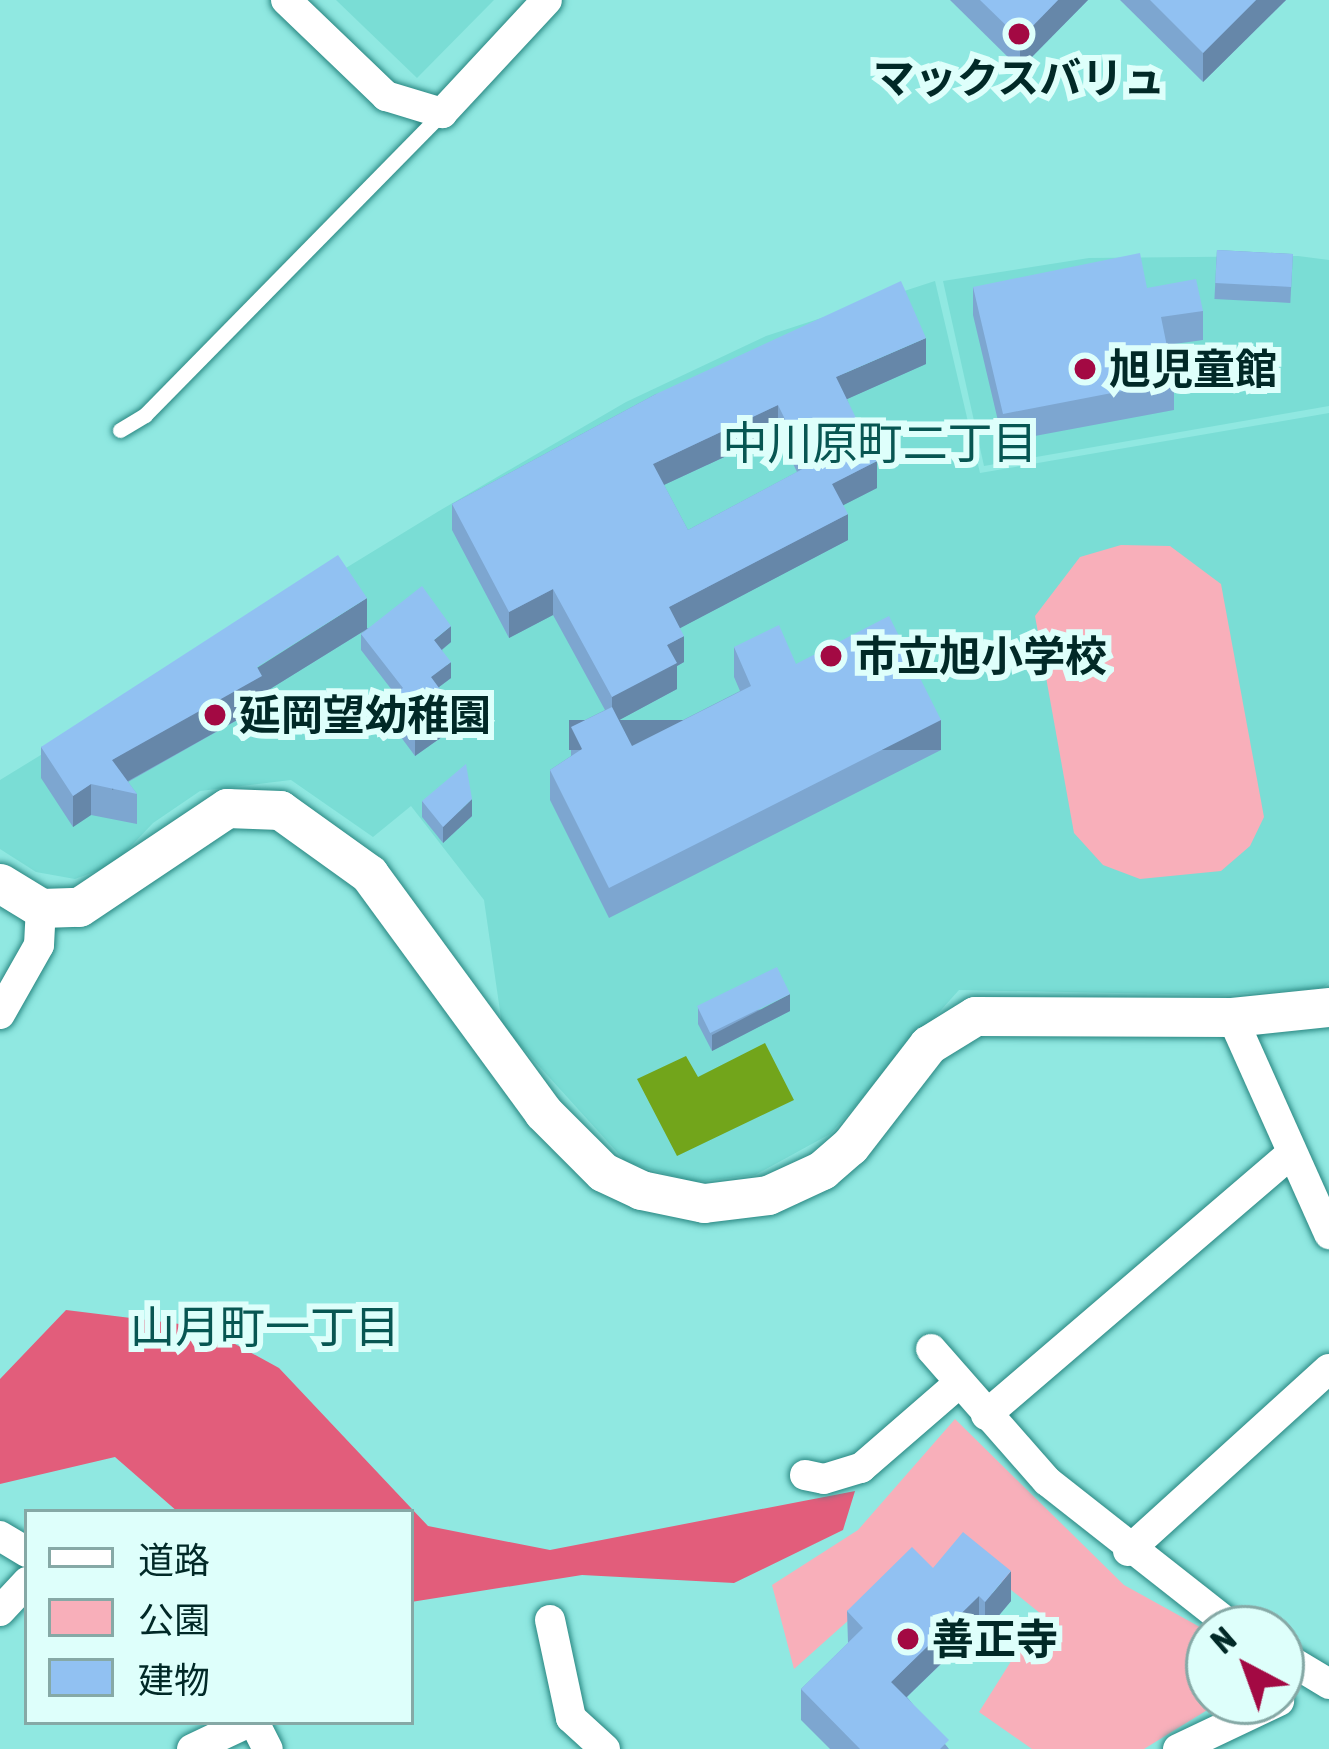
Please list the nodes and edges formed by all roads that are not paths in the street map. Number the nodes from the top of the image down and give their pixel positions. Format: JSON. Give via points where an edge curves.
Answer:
{"nodes":[{"id":1,"x":286,"y":0,"type":"edge"},
{"id":2,"x":547,"y":0,"type":"edge"},
{"id":3,"x":442,"y":113,"type":"junction"},
{"id":4,"x":120,"y":430,"type":"dead end"},
{"id":5,"x":0,"y":883,"type":"edge"},
{"id":6,"x":41,"y":908,"type":"junction"},
{"id":7,"x":1329,"y":1007,"type":"edge"},
{"id":8,"x":0,"y":1014,"type":"edge"},
{"id":9,"x":1232,"y":1017,"type":"junction"},
{"id":10,"x":1290,"y":1154,"type":"junction"},
{"id":11,"x":1329,"y":1234,"type":"edge"},
{"id":12,"x":931,"y":1349,"type":"dead end"},
{"id":13,"x":1329,"y":1370,"type":"edge"},
{"id":14,"x":959,"y":1383,"type":"junction"},
{"id":15,"x":986,"y":1415,"type":"junction"},
{"id":16,"x":806,"y":1475,"type":"dead end"},
{"id":17,"x":1128,"y":1551,"type":"junction"},
{"id":18,"x":24,"y":1585,"type":"edge"},
{"id":19,"x":1202,"y":1605,"type":"edge"},
{"id":20,"x":0,"y":1611,"type":"edge"},
{"id":21,"x":550,"y":1620,"type":"dead end"},
{"id":22,"x":585,"y":1657,"type":"dead end"},
{"id":23,"x":569,"y":1708,"type":"junction"},
{"id":24,"x":245,"y":1725,"type":"edge"},
{"id":25,"x":1228,"y":1725,"type":"edge"},
{"id":26,"x":192,"y":1749,"type":"edge"},
{"id":27,"x":605,"y":1749,"type":"edge"},
{"id":28,"x":1178,"y":1749,"type":"edge"}],
"edges":[{"from":1,"to":3,"type":"street","via":[[386,96]]},
{"from":2,"to":3,"type":"street"},
{"from":3,"to":4,"type":"lane","via":[[145,415]]},
{"from":5,"to":6,"type":"street"},
{"from":6,"to":8,"type":"street","via":[[39,944]]},
{"from":6,"to":9,"type":"street","via":[[79,907],[120,887],[173,839],[227,808],[280,810],[369,874],[543,1112],[603,1172],[704,1204],[768,1196],[822,1170],[952,1024],[976,1016]]},
{"from":7,"to":9,"type":"street"},
{"from":9,"to":10,"type":"street"},
{"from":10,"to":11,"type":"street"},
{"from":10,"to":15,"type":"street"},
{"from":12,"to":14,"type":"street"},
{"from":13,"to":17,"type":"street"},
{"from":14,"to":15,"type":"street"},
{"from":14,"to":16,"type":"street","via":[[861,1468]]},
{"from":15,"to":17,"type":"street"},
{"from":17,"to":19,"type":"street"},
{"from":18,"to":20,"type":"street"},
{"from":21,"to":23,"type":"street"},
{"from":22,"to":23,"type":"street"},
{"from":23,"to":27,"type":"street"},
{"from":24,"to":26,"type":"street"},
{"from":25,"to":28,"type":"street"}]}
